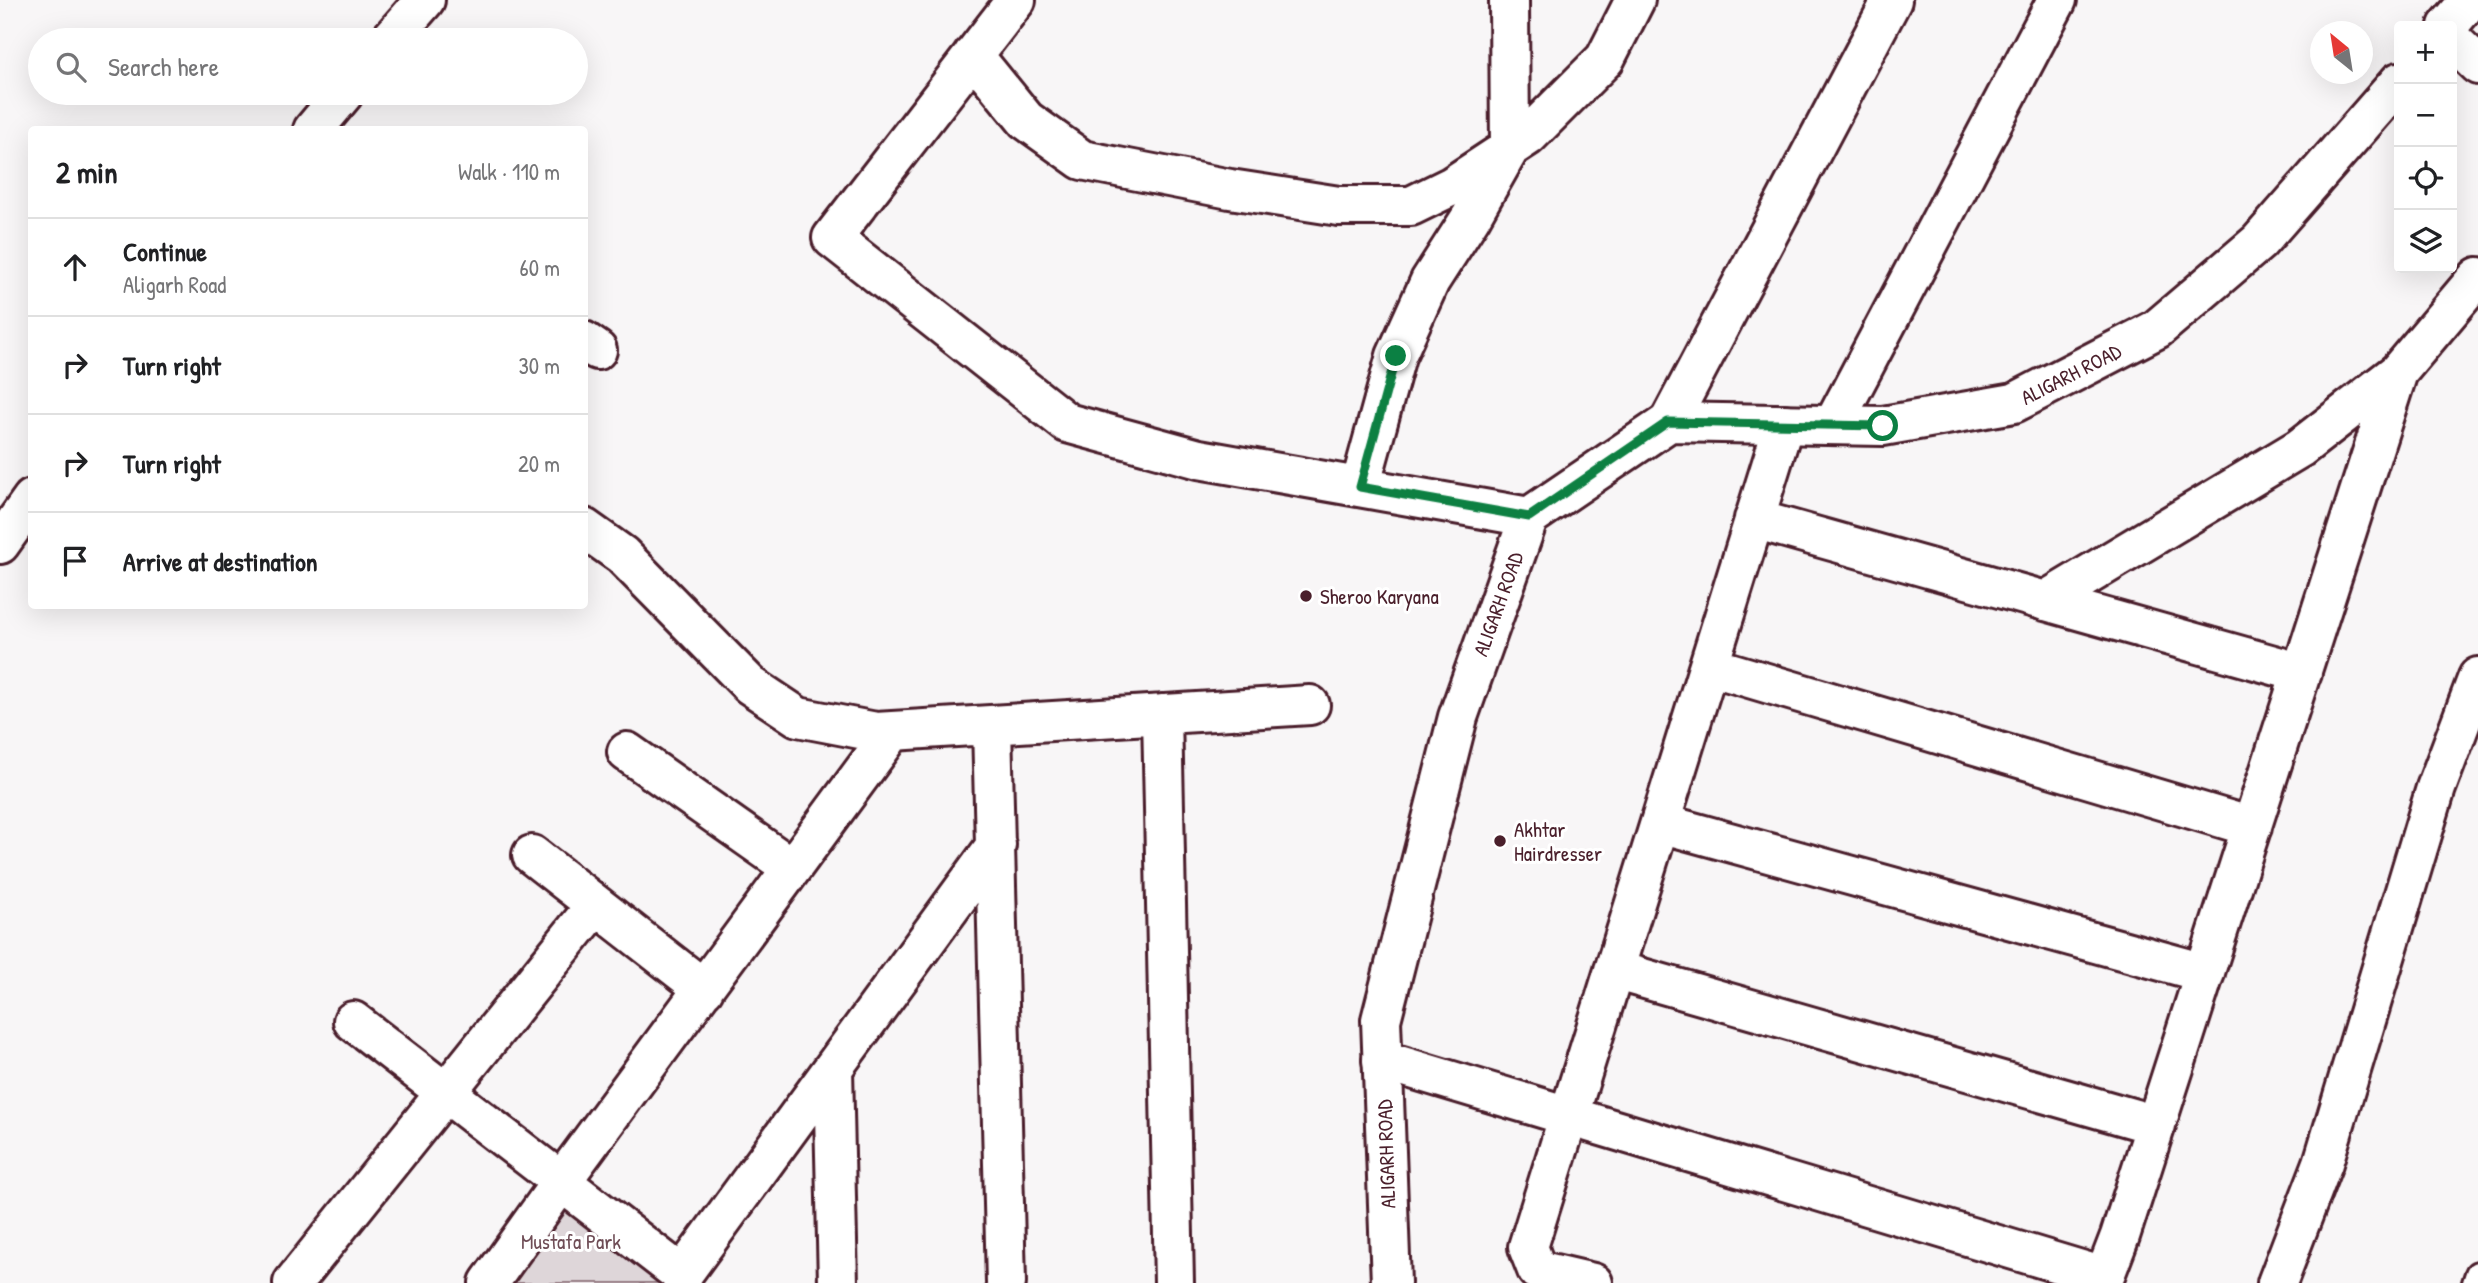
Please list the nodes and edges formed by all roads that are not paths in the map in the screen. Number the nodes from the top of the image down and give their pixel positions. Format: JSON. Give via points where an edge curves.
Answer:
{"nodes":[{"id":1,"x":425,"y":0,"type":"edge"},
{"id":2,"x":1016,"y":0,"type":"edge"},
{"id":3,"x":1509,"y":0,"type":"edge"},
{"id":4,"x":1635,"y":0,"type":"edge"},
{"id":5,"x":1892,"y":0,"type":"edge"},
{"id":6,"x":2057,"y":0,"type":"edge"},
{"id":7,"x":2470,"y":0,"type":"edge"},
{"id":8,"x":2452,"y":21,"type":"edge"},
{"id":9,"x":400,"y":28,"type":"edge"},
{"id":10,"x":2457,"y":45,"type":"edge"},
{"id":11,"x":973,"y":55,"type":"junction"},
{"id":12,"x":2478,"y":65,"type":"edge"},
{"id":13,"x":2397,"y":84,"type":"edge"},
{"id":14,"x":334,"y":105,"type":"edge"},
{"id":15,"x":316,"y":126,"type":"edge"},
{"id":16,"x":1510,"y":148,"type":"junction"},
{"id":17,"x":2478,"y":278,"type":"edge"},
{"id":18,"x":2398,"y":372,"type":"junction"},
{"id":19,"x":1668,"y":422,"type":"junction"},
{"id":20,"x":1784,"y":424,"type":"junction"},
{"id":21,"x":1833,"y":425,"type":"junction"},
{"id":22,"x":1360,"y":487,"type":"junction"},
{"id":23,"x":28,"y":505,"type":"edge"},
{"id":24,"x":1529,"y":517,"type":"junction"},
{"id":25,"x":1754,"y":519,"type":"junction"},
{"id":26,"x":588,"y":531,"type":"edge"},
{"id":27,"x":0,"y":544,"type":"edge"},
{"id":28,"x":2045,"y":601,"type":"junction"},
{"id":29,"x":1709,"y":666,"type":"junction"},
{"id":30,"x":2302,"y":673,"type":"junction"},
{"id":31,"x":2478,"y":677,"type":"edge"},
{"id":32,"x":1310,"y":705,"type":"dead end"},
{"id":33,"x":1162,"y":714,"type":"junction"},
{"id":34,"x":992,"y":726,"type":"junction"},
{"id":35,"x":893,"y":731,"type":"junction"},
{"id":36,"x":627,"y":752,"type":"dead end"},
{"id":37,"x":1660,"y":823,"type":"junction"},
{"id":38,"x":2252,"y":827,"type":"junction"},
{"id":39,"x":996,"y":845,"type":"junction"},
{"id":40,"x":532,"y":855,"type":"dead end"},
{"id":41,"x":792,"y":868,"type":"junction"},
{"id":42,"x":596,"y":905,"type":"junction"},
{"id":43,"x":1614,"y":970,"type":"junction"},
{"id":44,"x":2205,"y":973,"type":"junction"},
{"id":45,"x":704,"y":989,"type":"junction"},
{"id":46,"x":353,"y":1021,"type":"dead end"},
{"id":47,"x":1382,"y":1060,"type":"junction"},
{"id":48,"x":833,"y":1069,"type":"junction"},
{"id":49,"x":446,"y":1093,"type":"junction"},
{"id":50,"x":1568,"y":1116,"type":"junction"},
{"id":51,"x":2156,"y":1125,"type":"junction"},
{"id":52,"x":561,"y":1182,"type":"junction"},
{"id":53,"x":2478,"y":1274,"type":"edge"},
{"id":54,"x":682,"y":1279,"type":"edge"},
{"id":55,"x":2103,"y":1280,"type":"edge"},
{"id":56,"x":1580,"y":1281,"type":"edge"},
{"id":57,"x":293,"y":1283,"type":"edge"},
{"id":58,"x":489,"y":1283,"type":"edge"},
{"id":59,"x":838,"y":1283,"type":"edge"},
{"id":60,"x":1006,"y":1283,"type":"edge"},
{"id":61,"x":1174,"y":1283,"type":"edge"},
{"id":62,"x":1391,"y":1283,"type":"edge"},
{"id":63,"x":2277,"y":1283,"type":"edge"},
{"id":64,"x":2476,"y":1283,"type":"edge"}],
"edges":[{"from":1,"to":9,"type":"street"},
{"from":2,"to":11,"type":"street"},
{"from":3,"to":16,"type":"street"},
{"from":4,"to":16,"type":"street","via":[[1605,59],[1528,136]]},
{"from":5,"to":19,"type":"street"},
{"from":6,"to":21,"type":"street"},
{"from":7,"to":8,"type":"street"},
{"from":10,"to":12,"type":"street"},
{"from":11,"to":16,"type":"street","via":[[1026,120],[1082,160],[1230,189],[1339,206],[1411,206]]},
{"from":11,"to":22,"type":"street","via":[[832,239],[1067,423],[1199,459]]},
{"from":13,"to":21,"type":"street","name":"ALIGARH ROAD","via":[[2259,242],[2157,329],[2014,403],[1883,426]]},
{"from":14,"to":15,"type":"street"},
{"from":16,"to":22,"type":"street","via":[[1430,281],[1396,356]]},
{"from":17,"to":18,"type":"street"},
{"from":18,"to":28,"type":"street","via":[[2300,448]]},
{"from":18,"to":30,"type":"street"},
{"from":19,"to":20,"type":"street","name":"ALIGARH ROAD"},
{"from":19,"to":24,"type":"street"},
{"from":20,"to":21,"type":"street","name":"ALIGARH ROAD"},
{"from":20,"to":25,"type":"street"},
{"from":22,"to":24,"type":"street"},
{"from":23,"to":27,"type":"street"},
{"from":24,"to":47,"type":"street","name":"ALIGARH ROAD","via":[[1458,717],[1381,1020]]},
{"from":25,"to":28,"type":"street"},
{"from":25,"to":29,"type":"street"},
{"from":26,"to":35,"type":"street","via":[[622,555],[750,685],[798,718]]},
{"from":28,"to":30,"type":"street"},
{"from":29,"to":37,"type":"street"},
{"from":29,"to":38,"type":"street"},
{"from":30,"to":38,"type":"street"},
{"from":31,"to":63,"type":"street","via":[[2436,788],[2323,1163]]},
{"from":32,"to":33,"type":"street"},
{"from":33,"to":34,"type":"street"},
{"from":33,"to":61,"type":"street"},
{"from":34,"to":35,"type":"street"},
{"from":34,"to":39,"type":"street"},
{"from":35,"to":41,"type":"street"},
{"from":36,"to":41,"type":"street"},
{"from":37,"to":43,"type":"street"},
{"from":37,"to":44,"type":"street"},
{"from":38,"to":44,"type":"street"},
{"from":39,"to":48,"type":"street"},
{"from":39,"to":60,"type":"street"},
{"from":40,"to":42,"type":"street"},
{"from":41,"to":45,"type":"street"},
{"from":42,"to":45,"type":"street"},
{"from":42,"to":49,"type":"street"},
{"from":43,"to":50,"type":"street"},
{"from":43,"to":51,"type":"street"},
{"from":44,"to":51,"type":"street"},
{"from":45,"to":52,"type":"street"},
{"from":46,"to":49,"type":"street"},
{"from":47,"to":50,"type":"street"},
{"from":47,"to":62,"type":"street","name":"ALIGARH ROAD"},
{"from":48,"to":54,"type":"street"},
{"from":48,"to":59,"type":"street"},
{"from":49,"to":52,"type":"street"},
{"from":49,"to":57,"type":"street"},
{"from":50,"to":55,"type":"street"},
{"from":50,"to":56,"type":"street","via":[[1528,1247],[1537,1270]]},
{"from":51,"to":55,"type":"street"},
{"from":52,"to":54,"type":"street"},
{"from":52,"to":58,"type":"street"},
{"from":53,"to":64,"type":"lane"}]}
